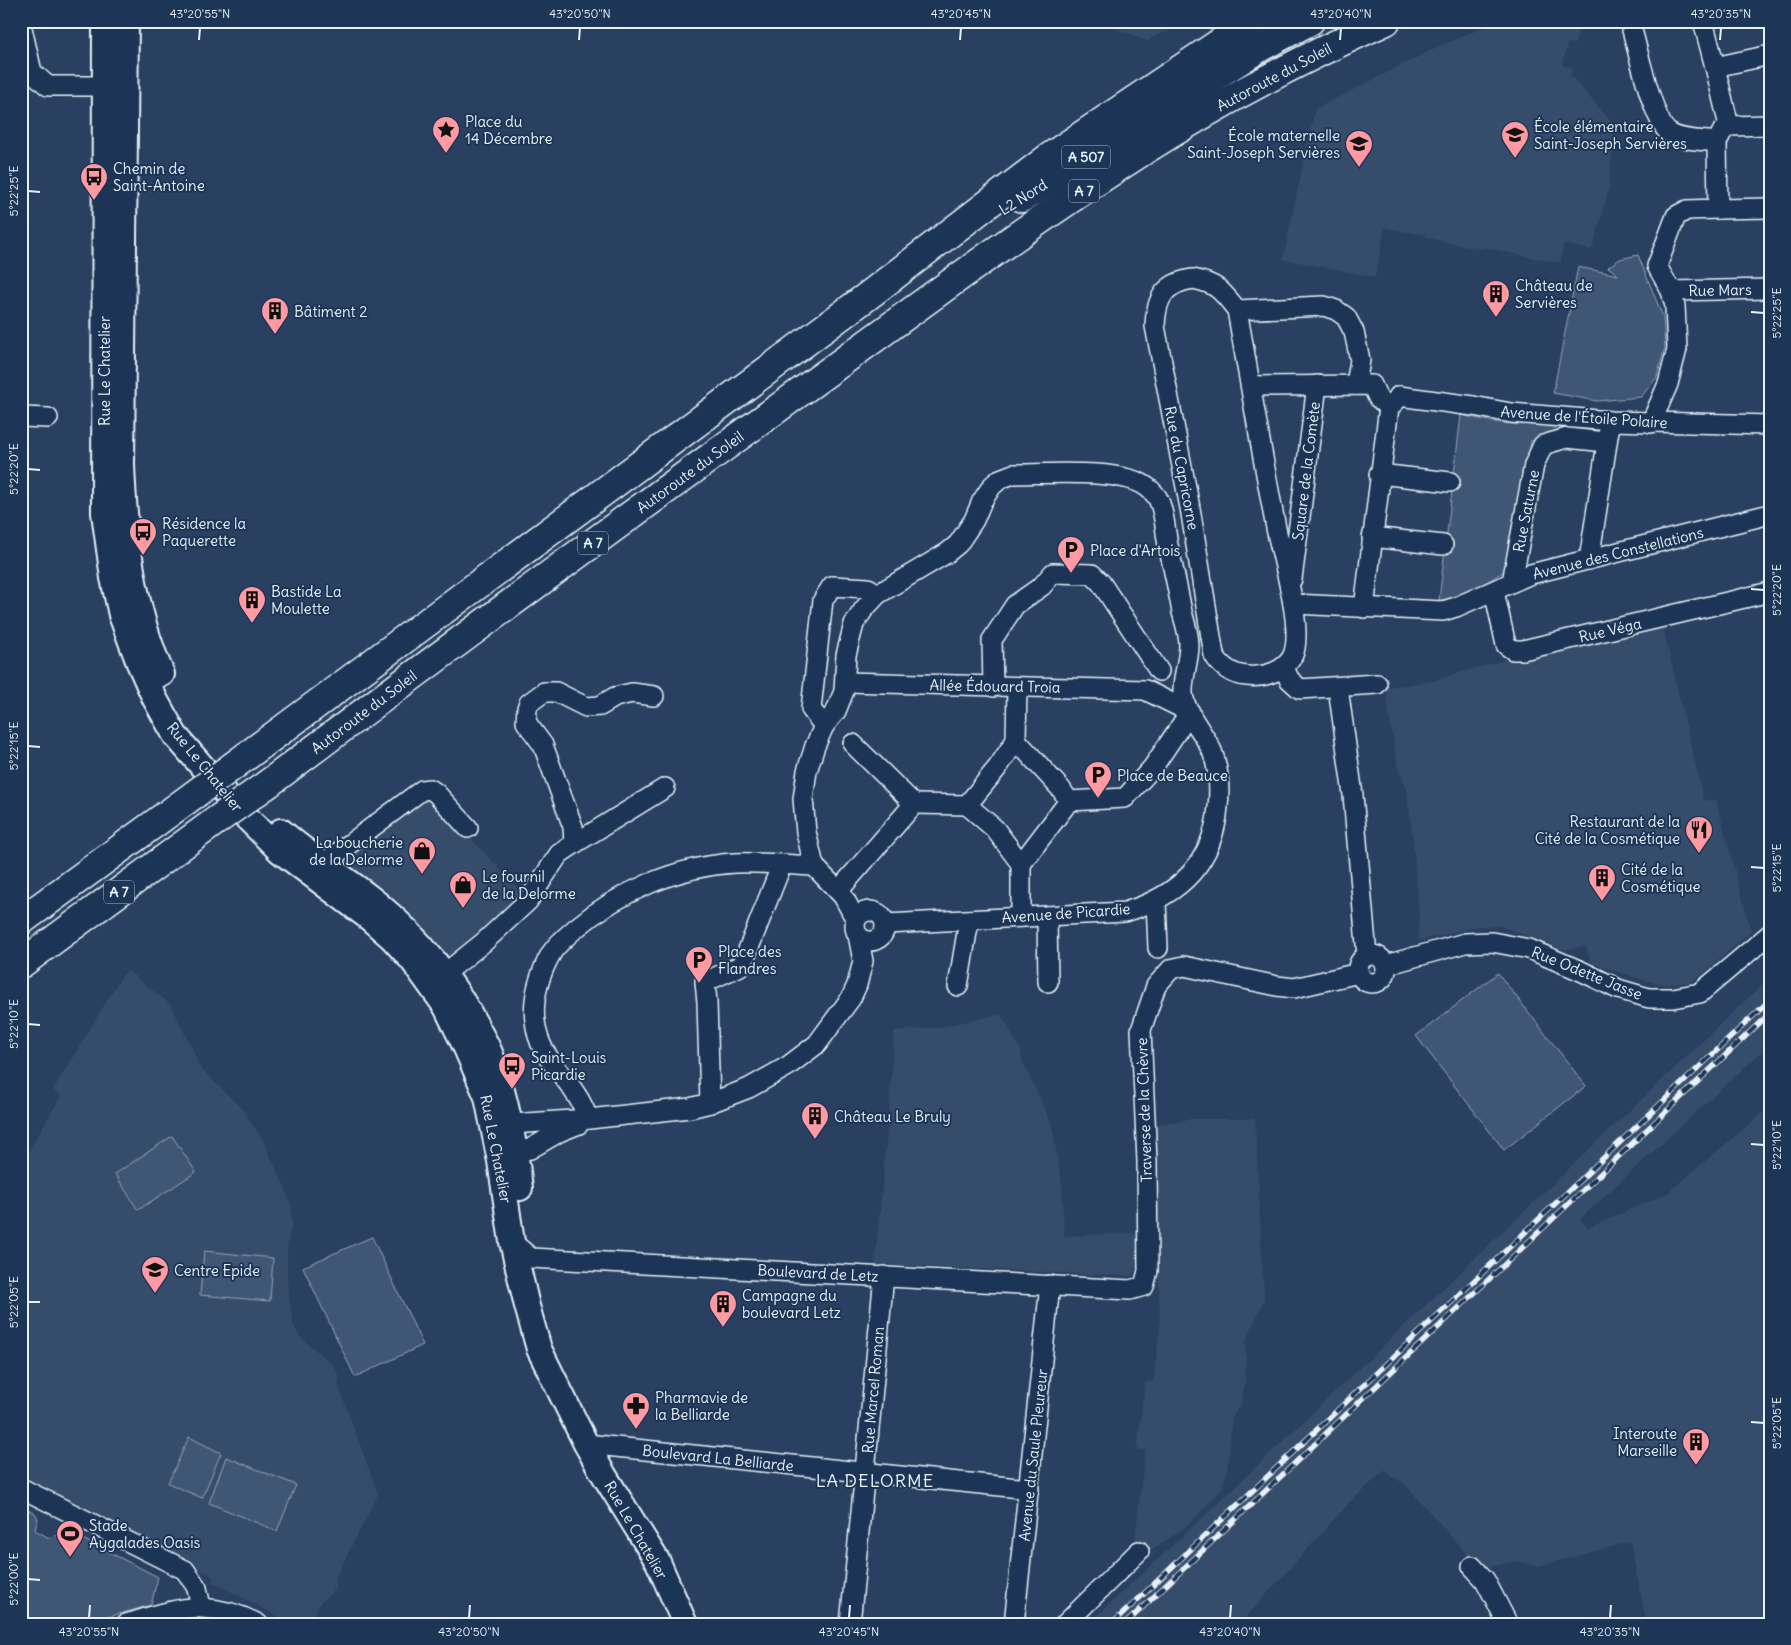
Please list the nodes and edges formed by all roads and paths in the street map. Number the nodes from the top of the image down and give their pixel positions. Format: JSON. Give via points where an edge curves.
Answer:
{"nodes":[{"id":1,"x":105,"y":21,"type":"edge"},
{"id":2,"x":126,"y":21,"type":"edge"},
{"id":3,"x":1252,"y":21,"type":"edge"},
{"id":4,"x":1310,"y":21,"type":"edge"},
{"id":5,"x":1386,"y":21,"type":"edge"},
{"id":6,"x":1632,"y":21,"type":"edge"},
{"id":7,"x":1703,"y":21,"type":"edge"},
{"id":8,"x":21,"y":24,"type":"edge"},
{"id":9,"x":1770,"y":54,"type":"edge"},
{"id":10,"x":1715,"y":67,"type":"junction"},
{"id":11,"x":116,"y":86,"type":"junction"},
{"id":12,"x":1770,"y":125,"type":"edge"},
{"id":13,"x":1729,"y":126,"type":"junction"},
{"id":14,"x":1717,"y":142,"type":"junction"},
{"id":15,"x":1770,"y":208,"type":"edge"},
{"id":16,"x":1718,"y":209,"type":"junction"},
{"id":17,"x":1770,"y":289,"type":"edge"},
{"id":18,"x":1671,"y":291,"type":"junction"},
{"id":19,"x":865,"y":298,"type":"junction"},
{"id":20,"x":1237,"y":310,"type":"junction"},
{"id":21,"x":1317,"y":385,"type":"junction"},
{"id":22,"x":1364,"y":385,"type":"junction"},
{"id":23,"x":1251,"y":386,"type":"junction"},
{"id":24,"x":1394,"y":401,"type":"junction"},
{"id":25,"x":21,"y":417,"type":"edge"},
{"id":26,"x":48,"y":418,"type":"dead end"},
{"id":27,"x":1611,"y":421,"type":"junction"},
{"id":28,"x":1651,"y":422,"type":"junction"},
{"id":29,"x":1770,"y":425,"type":"edge"},
{"id":30,"x":1606,"y":442,"type":"junction"},
{"id":31,"x":1380,"y":474,"type":"junction"},
{"id":32,"x":1450,"y":482,"type":"dead end"},
{"id":33,"x":1770,"y":514,"type":"edge"},
{"id":34,"x":1372,"y":537,"type":"junction"},
{"id":35,"x":1443,"y":546,"type":"dead end"},
{"id":36,"x":1589,"y":560,"type":"junction"},
{"id":37,"x":1512,"y":582,"type":"junction"},
{"id":38,"x":1494,"y":591,"type":"junction"},
{"id":39,"x":1770,"y":592,"type":"edge"},
{"id":40,"x":878,"y":594,"type":"junction"},
{"id":41,"x":1292,"y":599,"type":"junction"},
{"id":42,"x":1364,"y":608,"type":"junction"},
{"id":43,"x":1284,"y":667,"type":"junction"},
{"id":44,"x":1159,"y":672,"type":"junction"},
{"id":45,"x":1185,"y":674,"type":"junction"},
{"id":46,"x":846,"y":682,"type":"junction"},
{"id":47,"x":1376,"y":684,"type":"dead end"},
{"id":48,"x":993,"y":686,"type":"junction"},
{"id":49,"x":1017,"y":687,"type":"junction"},
{"id":50,"x":1145,"y":690,"type":"junction"},
{"id":51,"x":1339,"y":695,"type":"dead end"},
{"id":52,"x":654,"y":696,"type":"dead end"},
{"id":53,"x":1190,"y":712,"type":"junction"},
{"id":54,"x":824,"y":726,"type":"junction"},
{"id":55,"x":1016,"y":740,"type":"junction"},
{"id":56,"x":853,"y":744,"type":"dead end"},
{"id":57,"x":665,"y":788,"type":"dead end"},
{"id":58,"x":1068,"y":801,"type":"junction"},
{"id":59,"x":914,"y":804,"type":"junction"},
{"id":60,"x":967,"y":805,"type":"junction"},
{"id":61,"x":468,"y":828,"type":"dead end"},
{"id":62,"x":574,"y":844,"type":"junction"},
{"id":63,"x":324,"y":863,"type":"junction"},
{"id":64,"x":782,"y":864,"type":"junction"},
{"id":65,"x":1021,"y":864,"type":"junction"},
{"id":66,"x":814,"y":866,"type":"junction"},
{"id":67,"x":841,"y":893,"type":"junction"},
{"id":68,"x":1156,"y":901,"type":"junction"},
{"id":69,"x":1047,"y":916,"type":"junction"},
{"id":70,"x":1021,"y":918,"type":"junction"},
{"id":71,"x":969,"y":920,"type":"junction"},
{"id":72,"x":21,"y":921,"type":"edge"},
{"id":73,"x":861,"y":922,"type":"junction"},
{"id":74,"x":883,"y":931,"type":"junction"},
{"id":75,"x":1770,"y":934,"type":"edge"},
{"id":76,"x":1158,"y":948,"type":"dead end"},
{"id":77,"x":863,"y":961,"type":"junction"},
{"id":78,"x":21,"y":964,"type":"edge"},
{"id":79,"x":1363,"y":965,"type":"junction"},
{"id":80,"x":1386,"y":965,"type":"junction"},
{"id":81,"x":437,"y":980,"type":"junction"},
{"id":82,"x":1048,"y":982,"type":"dead end"},
{"id":83,"x":958,"y":986,"type":"dead end"},
{"id":84,"x":710,"y":1103,"type":"junction"},
{"id":85,"x":589,"y":1119,"type":"junction"},
{"id":86,"x":502,"y":1126,"type":"junction"},
{"id":87,"x":507,"y":1153,"type":"junction"},
{"id":88,"x":512,"y":1242,"type":"junction"},
{"id":89,"x":531,"y":1258,"type":"junction"},
{"id":90,"x":884,"y":1276,"type":"junction"},
{"id":91,"x":1050,"y":1285,"type":"junction"},
{"id":92,"x":1130,"y":1290,"type":"joint"},
{"id":93,"x":570,"y":1412,"type":"junction"},
{"id":94,"x":586,"y":1444,"type":"junction"},
{"id":95,"x":866,"y":1473,"type":"junction"},
{"id":96,"x":21,"y":1488,"type":"edge"},
{"id":97,"x":1029,"y":1489,"type":"junction"},
{"id":98,"x":1139,"y":1551,"type":"dead end"},
{"id":99,"x":1472,"y":1566,"type":"dead end"},
{"id":100,"x":201,"y":1607,"type":"junction"},
{"id":101,"x":126,"y":1624,"type":"edge"},
{"id":102,"x":258,"y":1624,"type":"edge"},
{"id":103,"x":685,"y":1624,"type":"edge"},
{"id":104,"x":850,"y":1624,"type":"edge"},
{"id":105,"x":1014,"y":1624,"type":"edge"},
{"id":106,"x":1066,"y":1624,"type":"edge"},
{"id":107,"x":1508,"y":1624,"type":"edge"}],
"edges":[{"from":1,"to":11,"type":"main road","name":"Rue Le Chatelier"},
{"from":2,"to":11,"type":"main road","name":"Rue Le Chatelier"},
{"from":3,"to":19,"type":"highway","number":"A 7","via":[[1048,158]]},
{"from":4,"to":19,"type":"highway","name":"L2 Nord","number":"A 507","via":[[1261,47]]},
{"from":5,"to":78,"type":"highway","name":"Autoroute du Soleil","number":"A 7","bridge":true,"via":[[1214,109],[1077,195],[975,265]]},
{"from":6,"to":14,"type":"street","via":[[1653,106],[1668,132],[1686,139]]},
{"from":7,"to":10,"type":"street"},
{"from":8,"to":11,"type":"street","via":[[32,72],[48,86]]},
{"from":9,"to":10,"type":"street"},
{"from":10,"to":13,"type":"street"},
{"from":11,"to":63,"type":"main road","name":"Rue Le Chatelier","via":[[122,465],[138,606],[153,655],[189,728],[257,810]]},
{"from":11,"to":81,"type":"main road","name":"Rue Le Chatelier","via":[[104,513],[121,615],[155,699],[175,735],[201,767],[280,851],[369,918]]},
{"from":12,"to":13,"type":"street"},
{"from":13,"to":14,"type":"street"},
{"from":14,"to":16,"type":"street"},
{"from":15,"to":16,"type":"street"},
{"from":16,"to":18,"type":"street","via":[[1687,210],[1676,216],[1657,266]]},
{"from":17,"to":18,"type":"street","name":"Rue Mars"},
{"from":18,"to":28,"type":"street","via":[[1675,306],[1676,349],[1668,384]]},
{"from":19,"to":72,"type":"highway","number":"A 7","bridge":true},
{"from":20,"to":22,"type":"street","via":[[1324,306],[1336,310],[1346,317],[1354,332]]},
{"from":20,"to":23,"type":"street","name":"Square de la Comète"},
{"from":20,"to":43,"type":"street","name":"Rue du Capricorne","via":[[1223,292],[1208,282],[1181,281],[1163,293],[1156,308],[1155,326],[1214,655],[1219,663],[1237,675],[1267,675]]},
{"from":21,"to":22,"type":"street"},
{"from":21,"to":23,"type":"street","name":"Square de la Comète"},
{"from":21,"to":41,"type":"street","name":"Square de la Comète"},
{"from":22,"to":24,"type":"street","name":"Avenue de l'Étoile Polaire","via":[[1392,386]]},
{"from":23,"to":41,"type":"street","name":"Square de la Comète","via":[[1276,530]]},
{"from":24,"to":27,"type":"street","name":"Avenue de l'Étoile Polaire"},
{"from":24,"to":31,"type":"street"},
{"from":25,"to":26,"type":"street"},
{"from":27,"to":28,"type":"street","name":"Avenue de l'Étoile Polaire"},
{"from":27,"to":30,"type":"street"},
{"from":28,"to":29,"type":"street","name":"Avenue de l'Étoile Polaire"},
{"from":30,"to":36,"type":"street"},
{"from":30,"to":37,"type":"street","name":"Rue Saturne","via":[[1567,438],[1543,445],[1534,465]]},
{"from":31,"to":32,"type":"street"},
{"from":31,"to":34,"type":"street"},
{"from":33,"to":36,"type":"street","name":"Avenue des Constellations"},
{"from":34,"to":35,"type":"street"},
{"from":34,"to":42,"type":"street"},
{"from":36,"to":37,"type":"street","name":"Avenue des Constellations"},
{"from":37,"to":38,"type":"street","name":"Avenue des Constellations"},
{"from":38,"to":39,"type":"street","name":"Rue Véga","via":[[1506,645],[1513,650]]},
{"from":38,"to":42,"type":"street","name":"Avenue des Constellations","via":[[1443,611]]},
{"from":40,"to":45,"type":"street","via":[[958,544],[987,493],[1000,479],[1013,474],[1111,474],[1131,479],[1146,486],[1158,499],[1164,514],[1189,644]]},
{"from":40,"to":46,"type":"street","via":[[854,624],[846,655]]},
{"from":40,"to":54,"type":"street","via":[[868,588],[832,586],[827,592],[812,709]]},
{"from":41,"to":42,"type":"street","name":"Avenue des Constellations"},
{"from":41,"to":43,"type":"street","name":"Square de la Comète","via":[[1296,629],[1294,653]]},
{"from":43,"to":47,"type":"street","via":[[1289,679],[1300,689]]},
{"from":44,"to":45,"type":"street"},
{"from":44,"to":48,"type":"street","via":[[1092,574],[1054,573],[1015,605],[992,640]]},
{"from":44,"to":50,"type":"street"},
{"from":45,"to":53,"type":"street","name":"Avenue de Picardie","via":[[1183,694]]},
{"from":46,"to":48,"type":"street","name":"Allée Édouard Troia"},
{"from":46,"to":54,"type":"street","via":[[836,711]]},
{"from":48,"to":49,"type":"street","name":"Allée Édouard Troia"},
{"from":49,"to":50,"type":"street","name":"Allée Édouard Troia"},
{"from":49,"to":55,"type":"street"},
{"from":50,"to":53,"type":"street","name":"Allée Édouard Troia"},
{"from":51,"to":79,"type":"street","via":[[1353,795]]},
{"from":52,"to":62,"type":"street","via":[[632,694],[600,706],[586,707],[556,692],[544,692],[529,703],[526,722],[543,745],[573,827]]},
{"from":53,"to":58,"type":"street","via":[[1153,767],[1125,798]]},
{"from":53,"to":68,"type":"street","name":"Avenue de Picardie","via":[[1212,752],[1219,775],[1217,822],[1202,861],[1188,877]]},
{"from":54,"to":66,"type":"street","via":[[807,771],[803,799]]},
{"from":55,"to":58,"type":"street"},
{"from":55,"to":60,"type":"street"},
{"from":56,"to":59,"type":"street"},
{"from":57,"to":62,"type":"street"},
{"from":58,"to":65,"type":"street"},
{"from":59,"to":60,"type":"street"},
{"from":59,"to":67,"type":"street"},
{"from":60,"to":65,"type":"street","via":[[994,829]]},
{"from":61,"to":63,"type":"street","via":[[436,793],[430,789],[422,790]]},
{"from":62,"to":81,"type":"street","via":[[559,854],[528,900]]},
{"from":63,"to":81,"type":"main road","name":"Rue Le Chatelier","via":[[405,928]]},
{"from":64,"to":66,"type":"street"},
{"from":64,"to":84,"type":"street","via":[[744,960],[740,966],[705,982]]},
{"from":64,"to":85,"type":"street","via":[[734,863],[694,870],[644,885],[592,915],[552,951],[538,984],[535,1021],[542,1049],[577,1095]]},
{"from":65,"to":70,"type":"street"},
{"from":66,"to":67,"type":"street"},
{"from":67,"to":73,"type":"street"},
{"from":68,"to":69,"type":"street","name":"Avenue de Picardie","via":[[1125,912]]},
{"from":68,"to":76,"type":"street"},
{"from":69,"to":70,"type":"street","name":"Avenue de Picardie"},
{"from":69,"to":82,"type":"street"},
{"from":70,"to":71,"type":"street","name":"Avenue de Picardie"},
{"from":71,"to":74,"type":"street","name":"Avenue de Picardie"},
{"from":71,"to":83,"type":"street"},
{"from":73,"to":74,"type":"street","via":[[876,912],[882,916]]},
{"from":73,"to":74,"type":"street","name":"Avenue de Picardie","via":[[865,940],[873,941]]},
{"from":73,"to":77,"type":"street"},
{"from":74,"to":77,"type":"street"},
{"from":75,"to":80,"type":"street","name":"Rue Odette Jasse","via":[[1700,993],[1673,998],[1649,998],[1618,989],[1529,949],[1492,942],[1465,942]]},
{"from":77,"to":84,"type":"street","via":[[851,998],[817,1044],[788,1066],[749,1088]]},
{"from":79,"to":80,"type":"street","via":[[1377,956]]},
{"from":79,"to":80,"type":"street","via":[[1366,981],[1374,983],[1384,977]]},
{"from":79,"to":92,"type":"street","name":"Traverse de la Chèvre","via":[[1294,988],[1184,966],[1171,969],[1156,986],[1142,1030],[1148,1271],[1144,1286]]},
{"from":81,"to":86,"type":"main road","name":"Rue Le Chatelier","via":[[467,1008],[492,1056]]},
{"from":84,"to":85,"type":"street"},
{"from":85,"to":86,"type":"street"},
{"from":85,"to":87,"type":"street","via":[[530,1149]]},
{"from":86,"to":87,"type":"main road","name":"Rue Le Chatelier"},
{"from":87,"to":88,"type":"main road","name":"Rue Le Chatelier"},
{"from":87,"to":89,"type":"main road","name":"Rue Le Chatelier"},
{"from":88,"to":89,"type":"street"},
{"from":88,"to":93,"type":"main road","name":"Rue Le Chatelier","via":[[540,1349]]},
{"from":89,"to":90,"type":"street","name":"Boulevard de Letz"},
{"from":89,"to":93,"type":"main road","name":"Rue Le Chatelier"},
{"from":90,"to":91,"type":"street","name":"Boulevard de Letz"},
{"from":90,"to":95,"type":"street","name":"Rue Marcel Roman"},
{"from":91,"to":92,"type":"street","name":"Boulevard de Letz"},
{"from":91,"to":97,"type":"street","name":"Avenue du Saule Pleureur"},
{"from":93,"to":94,"type":"main road","name":"Rue Le Chatelier"},
{"from":94,"to":95,"type":"street","name":"Boulevard La Belliarde"},
{"from":94,"to":103,"type":"main road","name":"Rue Le Chatelier","via":[[658,1562]]},
{"from":95,"to":97,"type":"street","name":"Boulevard La Belliarde"},
{"from":95,"to":104,"type":"street","name":"Rue Marcel Roman"},
{"from":96,"to":100,"type":"street","via":[[185,1570],[198,1588]]},
{"from":97,"to":105,"type":"street","name":"Avenue du Saule Pleureur"},
{"from":98,"to":106,"type":"street"},
{"from":99,"to":107,"type":"street","via":[[1485,1580]]},
{"from":100,"to":101,"type":"street"},
{"from":100,"to":102,"type":"street","via":[[229,1612]]}]}
